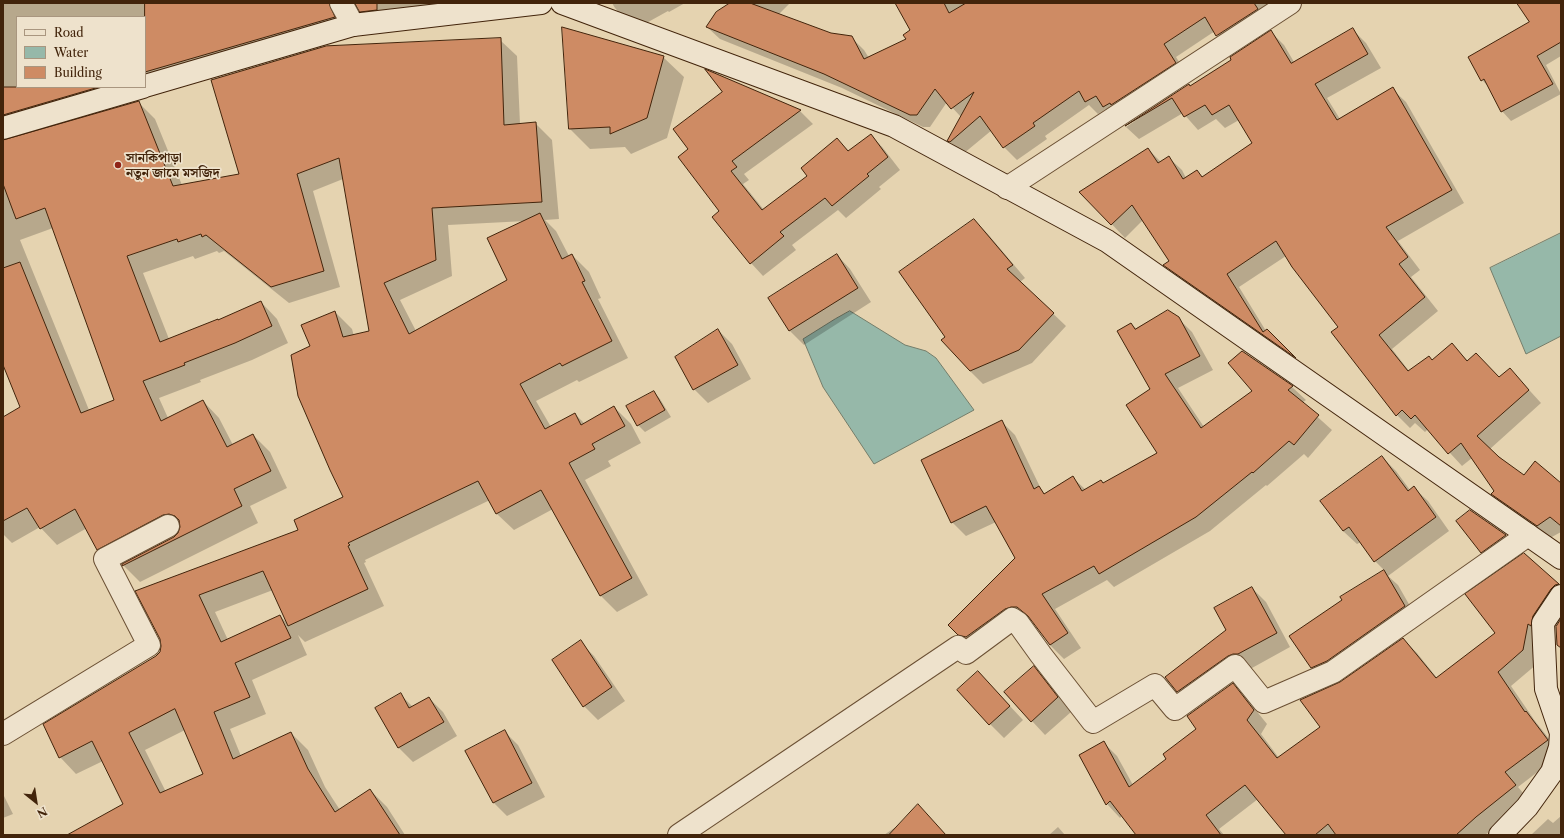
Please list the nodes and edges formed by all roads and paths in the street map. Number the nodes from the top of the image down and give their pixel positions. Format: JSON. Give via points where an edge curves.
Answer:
{"nodes":[{"id":1,"x":341,"y":3,"type":"edge"},
{"id":2,"x":541,"y":3,"type":"edge"},
{"id":3,"x":562,"y":3,"type":"edge"},
{"id":4,"x":1290,"y":3,"type":"edge"},
{"id":5,"x":353,"y":25,"type":"junction"},
{"id":6,"x":146,"y":86,"type":"edge"},
{"id":7,"x":141,"y":88,"type":"edge"},
{"id":8,"x":3,"y":128,"type":"edge"},
{"id":9,"x":1007,"y":188,"type":"junction"},
{"id":10,"x":168,"y":526,"type":"dead end"},
{"id":11,"x":1528,"y":535,"type":"junction"},
{"id":12,"x":1561,"y":558,"type":"edge"},
{"id":13,"x":1561,"y":596,"type":"edge"},
{"id":14,"x":3,"y":734,"type":"edge"},
{"id":15,"x":679,"y":835,"type":"edge"},
{"id":16,"x":1500,"y":835,"type":"edge"}],
"edges":[{"from":1,"to":5,"type":"street"},
{"from":2,"to":5,"type":"street"},
{"from":3,"to":9,"type":"street","via":[[894,126]]},
{"from":4,"to":9,"type":"street"},
{"from":5,"to":6,"type":"street"},
{"from":7,"to":8,"type":"street"},
{"from":9,"to":11,"type":"street","via":[[1107,241]]},
{"from":10,"to":14,"type":"street","via":[[105,560],[149,645]]},
{"from":11,"to":12,"type":"street"},
{"from":11,"to":15,"type":"street","via":[[1333,672],[1264,702],[1235,666],[1175,709],[1154,685],[1093,722],[1018,623],[1012,619],[966,653],[958,647]]},
{"from":13,"to":16,"type":"street","via":[[1543,623],[1546,689],[1561,734],[1560,747],[1552,772],[1527,807]]}]}
